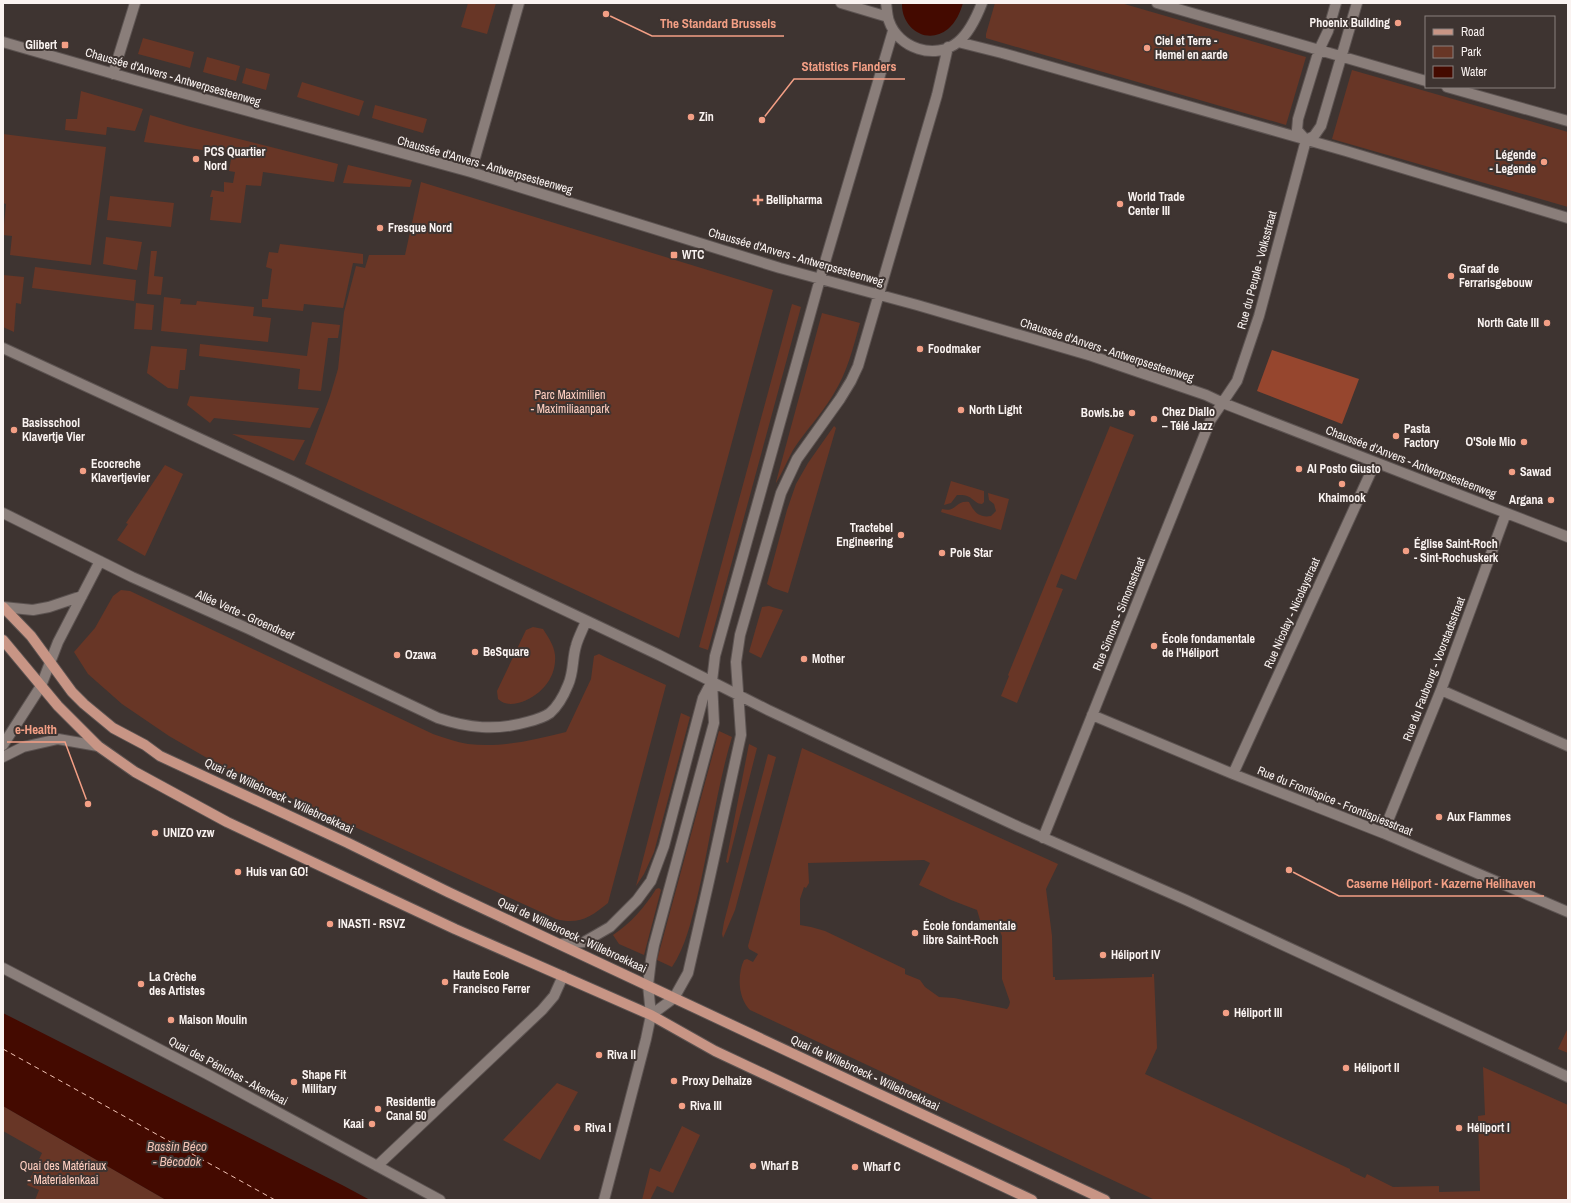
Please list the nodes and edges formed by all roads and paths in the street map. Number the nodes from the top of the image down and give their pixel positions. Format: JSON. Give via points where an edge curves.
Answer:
{"nodes":[{"id":1,"x":135,"y":3,"type":"edge"},
{"id":2,"x":519,"y":3,"type":"edge"},
{"id":3,"x":841,"y":3,"type":"edge"},
{"id":4,"x":886,"y":3,"type":"edge"},
{"id":5,"x":982,"y":3,"type":"edge"},
{"id":6,"x":1157,"y":3,"type":"edge"},
{"id":7,"x":1336,"y":3,"type":"edge"},
{"id":8,"x":1357,"y":3,"type":"edge"},
{"id":9,"x":888,"y":16,"type":"junction"},
{"id":10,"x":894,"y":31,"type":"junction"},
{"id":11,"x":3,"y":42,"type":"edge"},
{"id":12,"x":958,"y":42,"type":"junction"},
{"id":13,"x":948,"y":47,"type":"junction"},
{"id":14,"x":1318,"y":50,"type":"junction"},
{"id":15,"x":1341,"y":57,"type":"junction"},
{"id":16,"x":114,"y":74,"type":"junction"},
{"id":17,"x":1425,"y":81,"type":"edge"},
{"id":18,"x":1451,"y":88,"type":"edge"},
{"id":19,"x":1568,"y":121,"type":"edge"},
{"id":20,"x":1306,"y":140,"type":"junction"},
{"id":21,"x":471,"y":172,"type":"junction"},
{"id":22,"x":1568,"y":218,"type":"edge"},
{"id":23,"x":820,"y":279,"type":"junction"},
{"id":24,"x":879,"y":295,"type":"junction"},
{"id":25,"x":3,"y":348,"type":"edge"},
{"id":26,"x":1223,"y":403,"type":"junction"},
{"id":27,"x":1375,"y":463,"type":"junction"},
{"id":28,"x":3,"y":512,"type":"edge"},
{"id":29,"x":1506,"y":513,"type":"junction"},
{"id":30,"x":1568,"y":537,"type":"edge"},
{"id":31,"x":100,"y":561,"type":"junction"},
{"id":32,"x":82,"y":596,"type":"junction"},
{"id":33,"x":3,"y":607,"type":"edge"},
{"id":34,"x":586,"y":621,"type":"junction"},
{"id":35,"x":3,"y":640,"type":"edge"},
{"id":36,"x":50,"y":662,"type":"junction"},
{"id":37,"x":712,"y":681,"type":"junction"},
{"id":38,"x":41,"y":686,"type":"junction"},
{"id":39,"x":1441,"y":690,"type":"junction"},
{"id":40,"x":738,"y":694,"type":"junction"},
{"id":41,"x":1092,"y":716,"type":"junction"},
{"id":42,"x":3,"y":745,"type":"edge"},
{"id":43,"x":98,"y":746,"type":"junction"},
{"id":44,"x":1568,"y":746,"type":"edge"},
{"id":45,"x":3,"y":757,"type":"edge"},
{"id":46,"x":1233,"y":774,"type":"junction"},
{"id":47,"x":1384,"y":833,"type":"junction"},
{"id":48,"x":1043,"y":838,"type":"junction"},
{"id":49,"x":1568,"y":912,"type":"edge"},
{"id":50,"x":560,"y":944,"type":"junction"},
{"id":51,"x":3,"y":968,"type":"edge"},
{"id":52,"x":563,"y":976,"type":"junction"},
{"id":53,"x":648,"y":985,"type":"junction"},
{"id":54,"x":674,"y":998,"type":"junction"},
{"id":55,"x":651,"y":1015,"type":"junction"},
{"id":56,"x":1568,"y":1077,"type":"edge"},
{"id":57,"x":377,"y":1166,"type":"junction"},
{"id":58,"x":440,"y":1200,"type":"edge"},
{"id":59,"x":604,"y":1200,"type":"edge"},
{"id":60,"x":1032,"y":1200,"type":"edge"},
{"id":61,"x":1104,"y":1200,"type":"edge"}],
"edges":[{"from":1,"to":16,"type":"street"},
{"from":2,"to":21,"type":"street"},
{"from":3,"to":9,"type":"street"},
{"from":4,"to":9,"type":"street"},
{"from":5,"to":12,"type":"street","via":[[971,25]]},
{"from":6,"to":14,"type":"street"},
{"from":7,"to":14,"type":"street","via":[[1328,30]]},
{"from":8,"to":15,"type":"street"},
{"from":9,"to":10,"type":"street"},
{"from":10,"to":13,"type":"street","via":[[903,42],[912,47],[933,51]]},
{"from":10,"to":23,"type":"street"},
{"from":11,"to":16,"type":"street","name":"Chaussée d'Anvers - Antwerpsesteenweg"},
{"from":12,"to":13,"type":"street"},
{"from":12,"to":20,"type":"street"},
{"from":13,"to":24,"type":"street"},
{"from":14,"to":15,"type":"street"},
{"from":14,"to":20,"type":"street","via":[[1298,120],[1297,130]]},
{"from":15,"to":17,"type":"street"},
{"from":15,"to":20,"type":"street","via":[[1321,126],[1314,136]]},
{"from":16,"to":21,"type":"street","name":"Chaussée d'Anvers - Antwerpsesteenweg"},
{"from":18,"to":19,"type":"street"},
{"from":20,"to":22,"type":"street"},
{"from":20,"to":26,"type":"street","name":"Rue du Peuple - Volksstraat","via":[[1259,316],[1237,381]]},
{"from":21,"to":23,"type":"street","name":"Chaussée d'Anvers - Antwerpsesteenweg"},
{"from":23,"to":24,"type":"street","name":"Chaussée d'Anvers - Antwerpsesteenweg"},
{"from":23,"to":37,"type":"street","via":[[718,644]]},
{"from":24,"to":26,"type":"street","name":"Chaussée d'Anvers - Antwerpsesteenweg","via":[[1092,356]]},
{"from":24,"to":40,"type":"street","via":[[862,354],[851,381],[797,459],[781,493],[740,635],[736,662]]},
{"from":25,"to":34,"type":"street","via":[[292,481]]},
{"from":26,"to":27,"type":"street","name":"Chaussée d'Anvers - Antwerpsesteenweg"},
{"from":26,"to":41,"type":"street","name":"Rue Simons - Simonsstraat","via":[[1210,421]]},
{"from":27,"to":29,"type":"street","name":"Chaussée d'Anvers - Antwerpsesteenweg"},
{"from":27,"to":46,"type":"street","name":"Rue Nicolay - Nicolaystraat"},
{"from":28,"to":31,"type":"street","name":"Allée Verte - Groendreef"},
{"from":29,"to":30,"type":"street","name":"Chaussée d'Anvers - Antwerpsesteenweg"},
{"from":29,"to":39,"type":"street","name":"Rue du Faubourg - Voorstadsstraat"},
{"from":31,"to":32,"type":"street"},
{"from":31,"to":34,"type":"street","name":"Allée Verte - Groendreef","via":[[438,718],[455,724],[482,728],[513,726],[539,719],[550,712],[561,700],[569,684],[574,668],[576,646]]},
{"from":32,"to":33,"type":"street","via":[[33,610]]},
{"from":32,"to":36,"type":"street"},
{"from":33,"to":36,"type":"main road","via":[[31,636]]},
{"from":34,"to":37,"type":"street"},
{"from":35,"to":38,"type":"main road"},
{"from":36,"to":38,"type":"street"},
{"from":36,"to":50,"type":"main road","name":"Quai de Willebroeck - Willebroekkaai","via":[[84,704],[113,728],[160,756],[348,842]]},
{"from":37,"to":40,"type":"street"},
{"from":37,"to":50,"type":"street","via":[[703,698],[664,846],[651,881],[637,900],[610,927],[584,942]]},
{"from":37,"to":53,"type":"street","via":[[714,723],[654,945]]},
{"from":38,"to":42,"type":"street"},
{"from":38,"to":43,"type":"main road"},
{"from":39,"to":44,"type":"street"},
{"from":39,"to":47,"type":"street","name":"Rue du Faubourg - Voorstadsstraat"},
{"from":40,"to":48,"type":"street"},
{"from":40,"to":54,"type":"street","via":[[741,735],[688,973]]},
{"from":41,"to":46,"type":"street","name":"Rue du Frontispice - Frontispiesstraat"},
{"from":41,"to":48,"type":"street","name":"Rue Simons - Simonsstraat"},
{"from":43,"to":45,"type":"street","via":[[58,739],[23,747]]},
{"from":43,"to":52,"type":"main road","via":[[135,772],[227,822],[455,929]]},
{"from":46,"to":47,"type":"street","name":"Rue du Frontispice - Frontispiesstraat"},
{"from":47,"to":49,"type":"street","name":"Rue du Frontispice - Frontispiesstraat"},
{"from":48,"to":56,"type":"street","via":[[1186,900]]},
{"from":50,"to":53,"type":"main road","name":"Quai de Willebroeck - Willebroekkaai"},
{"from":51,"to":57,"type":"street","name":"Quai des Péniches - Akenkaai"},
{"from":52,"to":55,"type":"main road"},
{"from":52,"to":57,"type":"street","via":[[554,996],[542,1010]]},
{"from":53,"to":54,"type":"main road","name":"Quai de Willebroeck - Willebroekkaai"},
{"from":53,"to":55,"type":"street"},
{"from":54,"to":55,"type":"street"},
{"from":54,"to":61,"type":"main road","name":"Quai de Willebroeck - Willebroekkaai"},
{"from":55,"to":59,"type":"street"},
{"from":55,"to":60,"type":"main road","via":[[715,1051]]},
{"from":57,"to":58,"type":"street","name":"Quai des Péniches - Akenkaai"}]}
